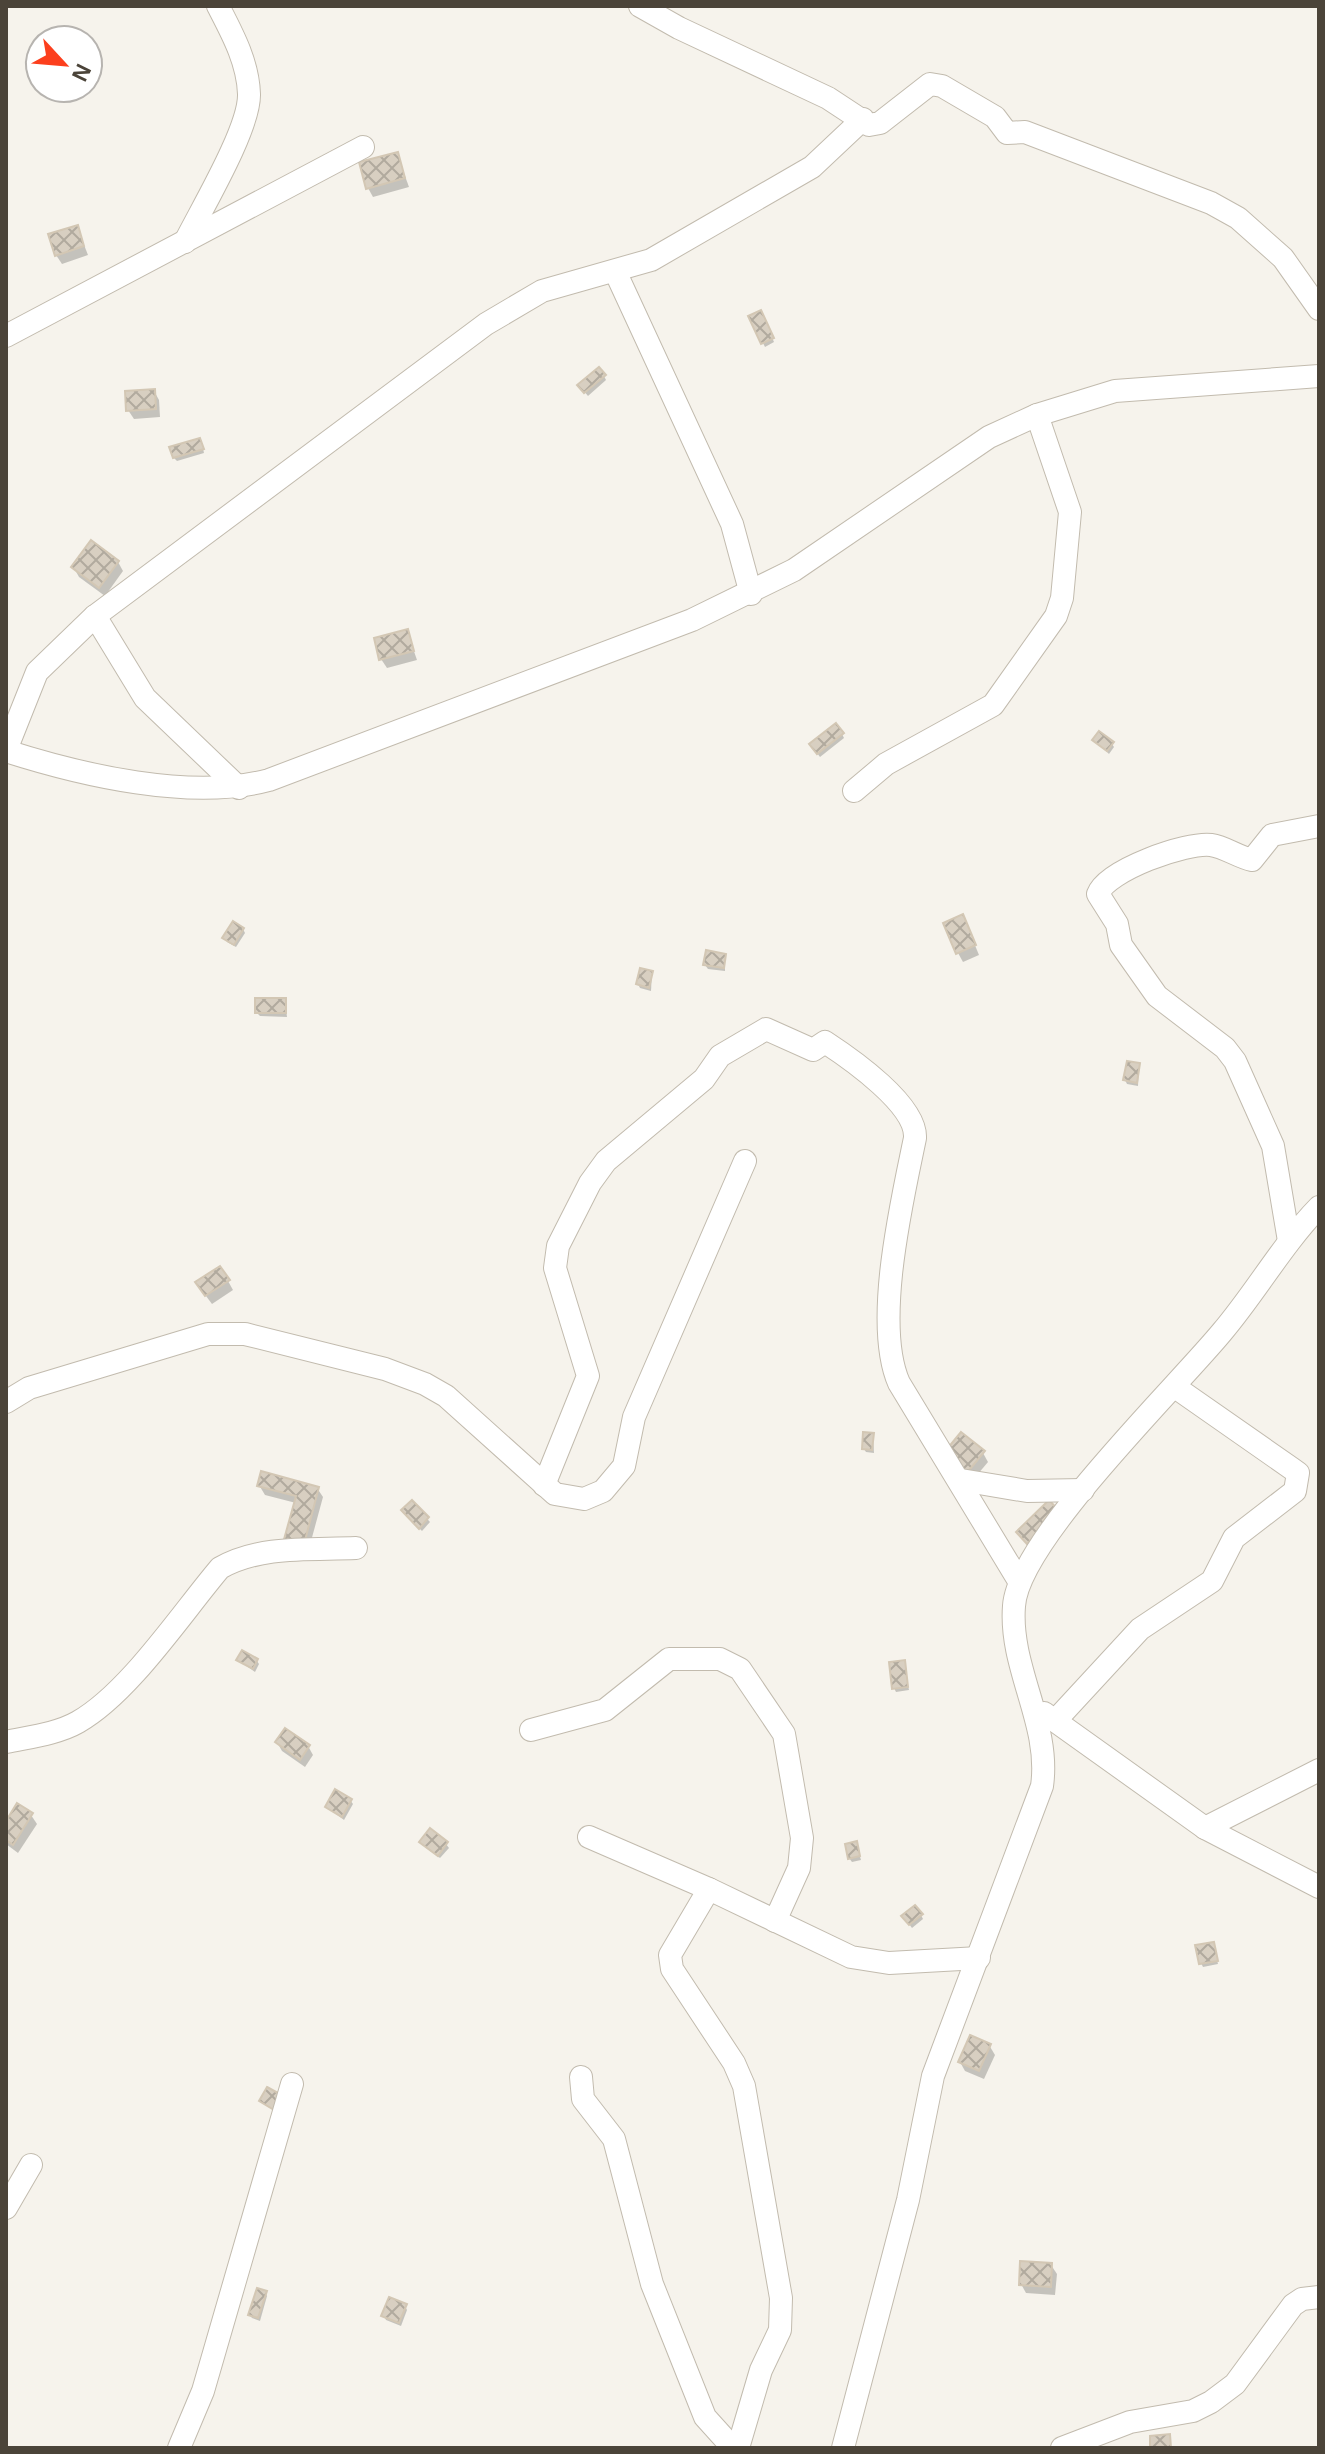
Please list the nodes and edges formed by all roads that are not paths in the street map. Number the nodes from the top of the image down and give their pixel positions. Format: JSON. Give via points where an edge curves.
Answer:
{"nodes":[{"id":1,"x":218,"y":6,"type":"edge"},
{"id":2,"x":640,"y":6,"type":"edge"},
{"id":3,"x":863,"y":119,"type":"junction"},
{"id":4,"x":363,"y":147,"type":"dead end"},
{"id":5,"x":185,"y":242,"type":"junction"},
{"id":6,"x":615,"y":271,"type":"junction"},
{"id":7,"x":1319,"y":309,"type":"edge"},
{"id":8,"x":6,"y":336,"type":"edge"},
{"id":9,"x":1319,"y":376,"type":"edge"},
{"id":10,"x":1037,"y":415,"type":"junction"},
{"id":11,"x":751,"y":594,"type":"junction"},
{"id":12,"x":95,"y":616,"type":"junction"},
{"id":13,"x":6,"y":750,"type":"edge"},
{"id":14,"x":239,"y":788,"type":"junction"},
{"id":15,"x":854,"y":791,"type":"dead end"},
{"id":16,"x":1319,"y":826,"type":"edge"},
{"id":17,"x":745,"y":1161,"type":"dead end"},
{"id":18,"x":1319,"y":1207,"type":"edge"},
{"id":19,"x":1289,"y":1241,"type":"junction"},
{"id":20,"x":1175,"y":1387,"type":"junction"},
{"id":21,"x":6,"y":1402,"type":"edge"},
{"id":22,"x":961,"y":1480,"type":"junction"},
{"id":23,"x":544,"y":1485,"type":"junction"},
{"id":24,"x":1083,"y":1490,"type":"junction"},
{"id":25,"x":356,"y":1548,"type":"dead end"},
{"id":26,"x":1019,"y":1581,"type":"junction"},
{"id":27,"x":1033,"y":1706,"type":"junction"},
{"id":28,"x":1055,"y":1721,"type":"junction"},
{"id":29,"x":531,"y":1730,"type":"dead end"},
{"id":30,"x":6,"y":1742,"type":"edge"},
{"id":31,"x":1319,"y":1770,"type":"edge"},
{"id":32,"x":1205,"y":1828,"type":"junction"},
{"id":33,"x":589,"y":1837,"type":"dead end"},
{"id":34,"x":1319,"y":1887,"type":"edge"},
{"id":35,"x":709,"y":1889,"type":"junction"},
{"id":36,"x":775,"y":1921,"type":"junction"},
{"id":37,"x":979,"y":1958,"type":"junction"},
{"id":38,"x":581,"y":2077,"type":"dead end"},
{"id":39,"x":292,"y":2084,"type":"dead end"},
{"id":40,"x":31,"y":2165,"type":"dead end"},
{"id":41,"x":6,"y":2208,"type":"edge"},
{"id":42,"x":1319,"y":2297,"type":"edge"},
{"id":43,"x":179,"y":2448,"type":"edge"},
{"id":44,"x":736,"y":2448,"type":"edge"},
{"id":45,"x":843,"y":2448,"type":"edge"},
{"id":46,"x":1062,"y":2448,"type":"edge"}],
"edges":[{"from":1,"to":5,"type":"street","via":[[239,48],[248,107]]},
{"from":2,"to":3,"type":"street"},
{"from":3,"to":6,"type":"street","via":[[799,175],[651,260]]},
{"from":3,"to":7,"type":"street","via":[[875,126],[930,84],[942,86],[995,117],[1007,133],[1025,132],[1238,218],[1283,258]]},
{"from":4,"to":5,"type":"street"},
{"from":5,"to":8,"type":"street"},
{"from":6,"to":11,"type":"street","via":[[732,524]]},
{"from":6,"to":12,"type":"street","via":[[575,279],[514,305]]},
{"from":9,"to":10,"type":"street","via":[[1115,391]]},
{"from":10,"to":11,"type":"street","via":[[989,437]]},
{"from":10,"to":15,"type":"street","via":[[1070,512],[1060,607],[993,705],[886,764]]},
{"from":11,"to":14,"type":"street"},
{"from":12,"to":13,"type":"street","via":[[37,672]]},
{"from":12,"to":14,"type":"street","via":[[145,698]]},
{"from":13,"to":14,"type":"street","via":[[87,775]]},
{"from":16,"to":19,"type":"street","via":[[1272,835],[1252,860],[1212,845],[1173,849],[1106,883],[1098,894],[1117,924],[1121,945],[1157,996],[1235,1061],[1273,1146]]},
{"from":17,"to":23,"type":"street","via":[[634,1417],[624,1466],[616,1479],[584,1499],[568,1499]]},
{"from":18,"to":19,"type":"street"},
{"from":19,"to":20,"type":"street","via":[[1249,1299]]},
{"from":20,"to":24,"type":"street"},
{"from":20,"to":28,"type":"street","via":[[1298,1473],[1299,1483],[1234,1538],[1212,1581],[1140,1629]]},
{"from":21,"to":23,"type":"street","via":[[29,1388],[208,1334],[245,1334],[425,1384],[446,1396]]},
{"from":22,"to":23,"type":"street","via":[[899,1383],[891,1357],[892,1255],[915,1138],[913,1122],[868,1071],[825,1042],[813,1050],[766,1029],[720,1056],[704,1079],[606,1161],[558,1246],[555,1268],[588,1376]]},
{"from":22,"to":24,"type":"street","via":[[1027,1491]]},
{"from":22,"to":26,"type":"street"},
{"from":24,"to":26,"type":"street"},
{"from":25,"to":30,"type":"street","via":[[253,1552],[236,1559],[220,1568],[117,1692],[93,1712],[76,1724]]},
{"from":26,"to":27,"type":"street","via":[[1015,1633]]},
{"from":27,"to":28,"type":"street"},
{"from":27,"to":37,"type":"street","via":[[1044,1748],[1042,1786]]},
{"from":28,"to":32,"type":"street"},
{"from":29,"to":36,"type":"street","via":[[605,1710],[669,1659],[720,1659],[740,1669],[784,1734],[802,1838],[799,1868]]},
{"from":31,"to":32,"type":"street"},
{"from":32,"to":34,"type":"street"},
{"from":33,"to":35,"type":"street"},
{"from":35,"to":36,"type":"street"},
{"from":35,"to":44,"type":"street","via":[[670,1955],[672,1969],[744,2086],[781,2298],[780,2330]]},
{"from":36,"to":37,"type":"street","via":[[869,1962]]},
{"from":37,"to":45,"type":"street","via":[[933,2076],[908,2200]]},
{"from":38,"to":44,"type":"street","via":[[583,2099],[614,2139],[652,2284],[705,2417]]},
{"from":39,"to":43,"type":"street","via":[[203,2391]]},
{"from":40,"to":41,"type":"street"},
{"from":42,"to":46,"type":"street","via":[[1293,2305],[1235,2384],[1211,2402],[1193,2411],[1130,2422]]}]}
